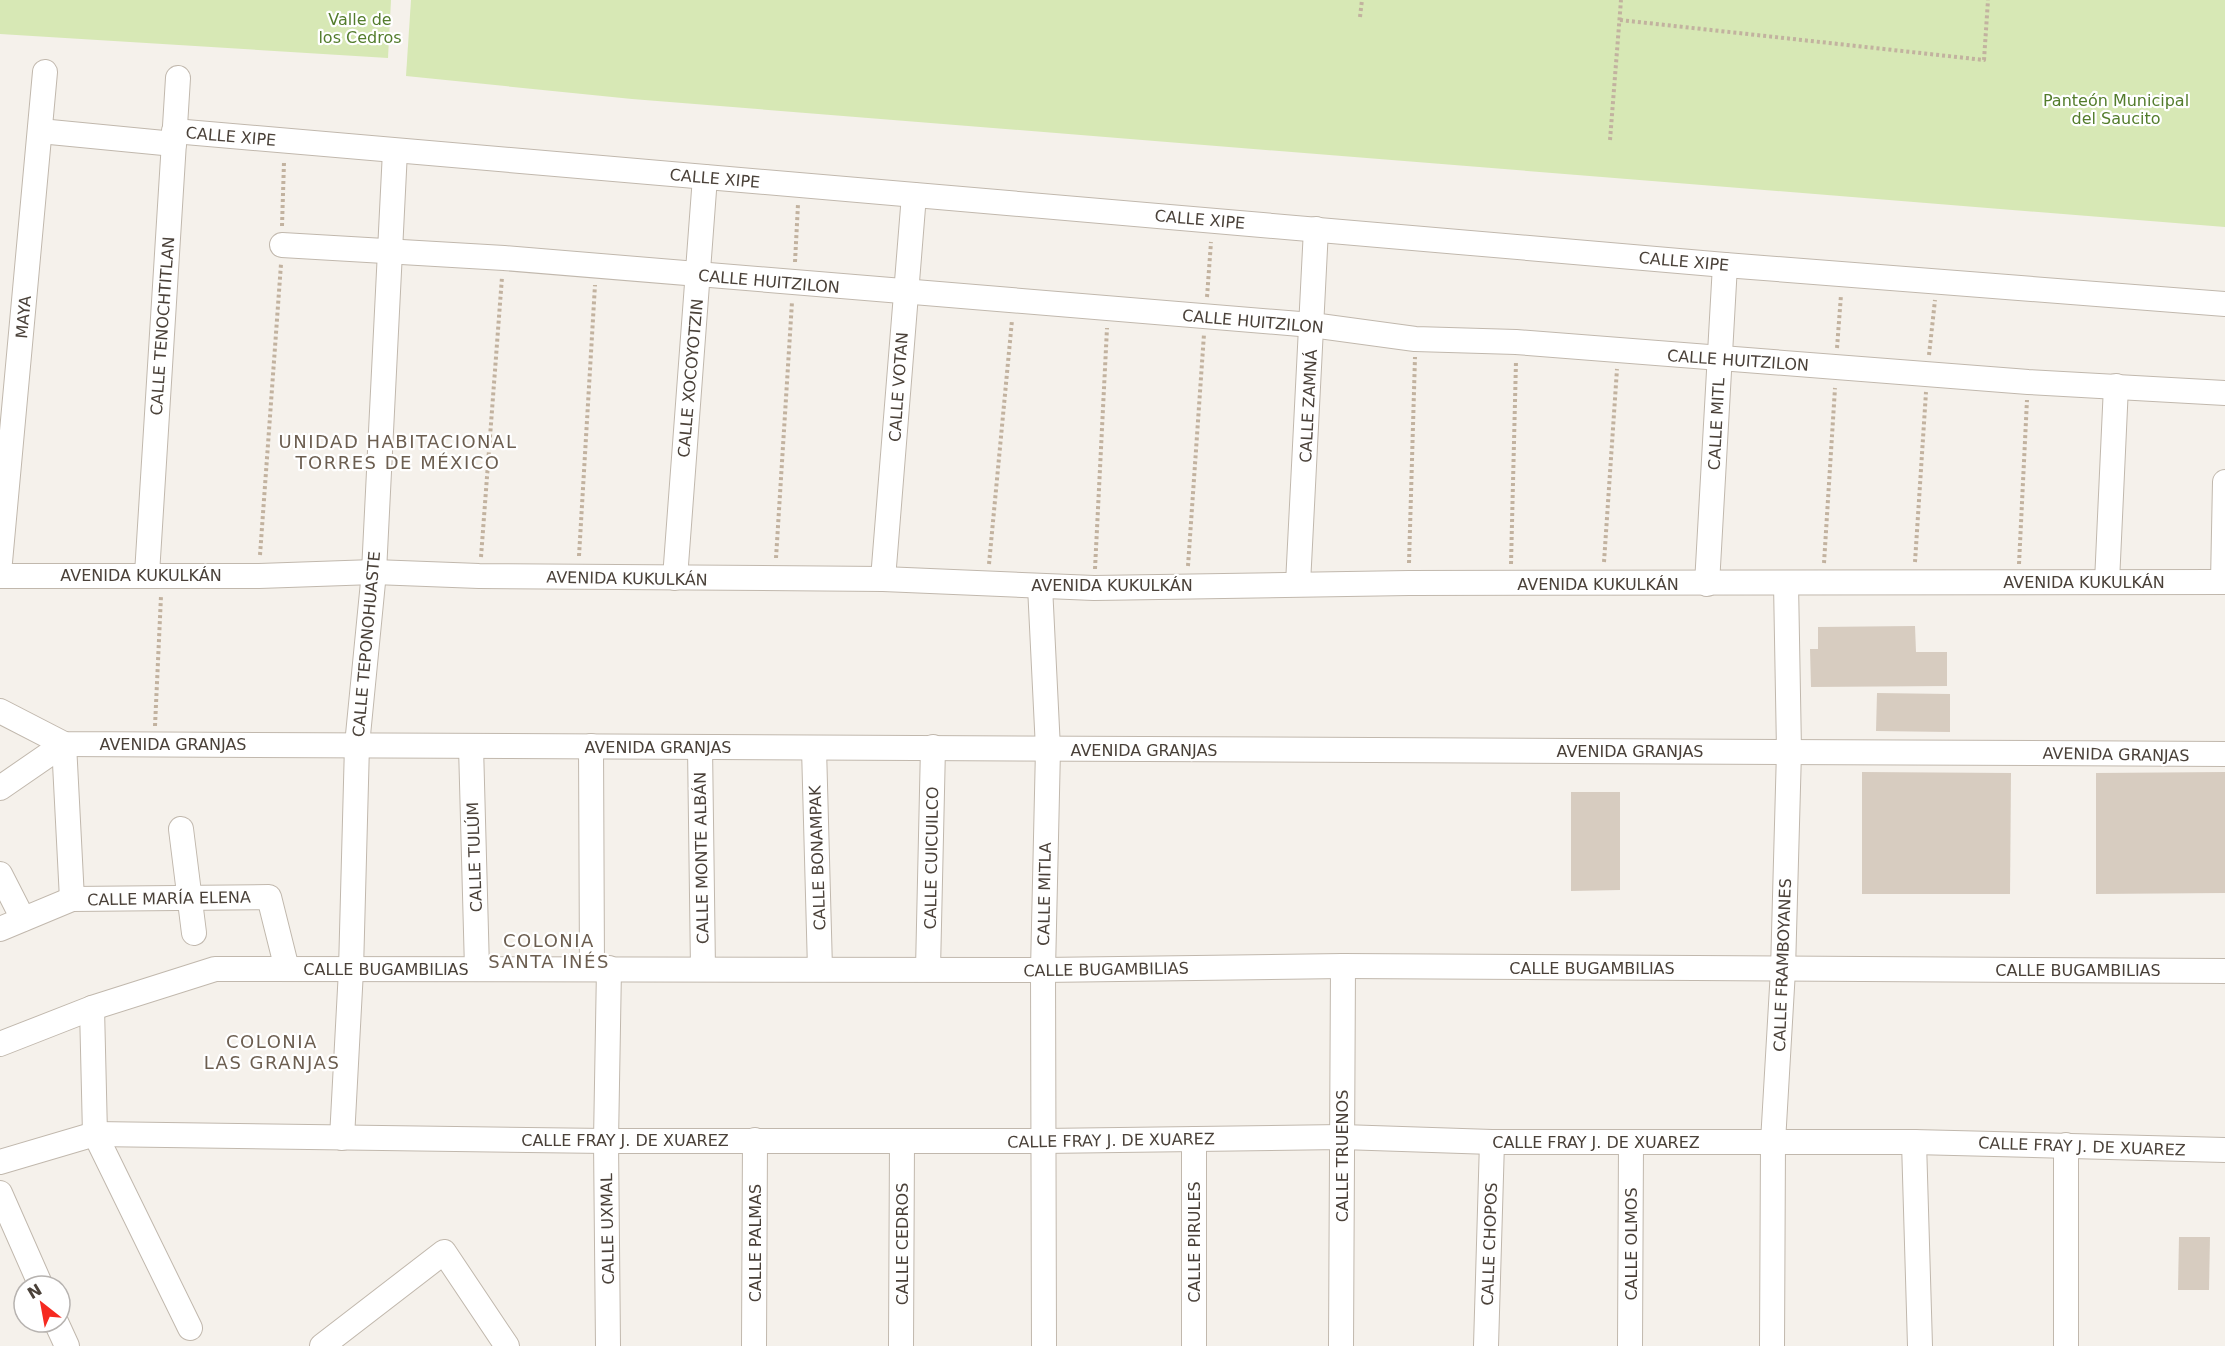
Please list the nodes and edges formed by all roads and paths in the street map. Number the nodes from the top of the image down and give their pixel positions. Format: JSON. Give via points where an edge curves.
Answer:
{"nodes":[{"id":1,"x":1362,"y":0,"type":"edge"},
{"id":2,"x":1621,"y":0,"type":"edge"},
{"id":3,"x":1988,"y":0,"type":"edge"},
{"id":4,"x":1360,"y":17,"type":"dead end"},
{"id":5,"x":1620,"y":20,"type":"junction"},
{"id":6,"x":45,"y":72,"type":"dead end"},
{"id":7,"x":178,"y":78,"type":"dead end"},
{"id":8,"x":40,"y":131,"type":"junction"},
{"id":9,"x":174,"y":138,"type":"junction"},
{"id":10,"x":284,"y":140,"type":"junction"},
{"id":11,"x":1610,"y":140,"type":"dead end"},
{"id":12,"x":395,"y":151,"type":"junction"},
{"id":13,"x":705,"y":177,"type":"junction"},
{"id":14,"x":799,"y":185,"type":"junction"},
{"id":15,"x":914,"y":195,"type":"junction"},
{"id":16,"x":1213,"y":220,"type":"junction"},
{"id":17,"x":1316,"y":229,"type":"junction"},
{"id":18,"x":282,"y":245,"type":"junction"},
{"id":19,"x":389,"y":252,"type":"junction"},
{"id":20,"x":504,"y":258,"type":"junction"},
{"id":21,"x":1725,"y":265,"type":"junction"},
{"id":22,"x":596,"y":266,"type":"junction"},
{"id":23,"x":1842,"y":274,"type":"junction"},
{"id":24,"x":699,"y":275,"type":"junction"},
{"id":25,"x":1936,"y":281,"type":"junction"},
{"id":26,"x":793,"y":283,"type":"junction"},
{"id":27,"x":905,"y":292,"type":"junction"},
{"id":28,"x":1014,"y":302,"type":"junction"},
{"id":29,"x":2225,"y":304,"type":"edge"},
{"id":30,"x":1108,"y":309,"type":"junction"},
{"id":31,"x":1205,"y":317,"type":"junction"},
{"id":32,"x":1312,"y":325,"type":"junction"},
{"id":33,"x":1415,"y":339,"type":"junction"},
{"id":34,"x":1516,"y":342,"type":"junction"},
{"id":35,"x":1618,"y":351,"type":"junction"},
{"id":36,"x":1720,"y":359,"type":"junction"},
{"id":37,"x":1836,"y":367,"type":"junction"},
{"id":38,"x":1927,"y":374,"type":"junction"},
{"id":39,"x":2028,"y":382,"type":"junction"},
{"id":40,"x":2116,"y":386,"type":"junction"},
{"id":41,"x":2225,"y":393,"type":"edge"},
{"id":42,"x":2225,"y":482,"type":"edge"},
{"id":43,"x":0,"y":562,"type":"edge"},
{"id":44,"x":374,"y":572,"type":"junction"},
{"id":45,"x":154,"y":574,"type":"junction"},
{"id":46,"x":0,"y":576,"type":"edge"},
{"id":47,"x":259,"y":576,"type":"junction"},
{"id":48,"x":480,"y":576,"type":"junction"},
{"id":49,"x":577,"y":576,"type":"junction"},
{"id":50,"x":675,"y":578,"type":"junction"},
{"id":51,"x":774,"y":579,"type":"junction"},
{"id":52,"x":883,"y":579,"type":"junction"},
{"id":53,"x":1823,"y":582,"type":"junction"},
{"id":54,"x":1913,"y":582,"type":"junction"},
{"id":55,"x":2018,"y":582,"type":"junction"},
{"id":56,"x":2108,"y":582,"type":"junction"},
{"id":57,"x":2224,"y":582,"type":"edge"},
{"id":58,"x":1408,"y":583,"type":"junction"},
{"id":59,"x":1603,"y":583,"type":"junction"},
{"id":60,"x":1786,"y":583,"type":"junction"},
{"id":61,"x":987,"y":584,"type":"junction"},
{"id":62,"x":1298,"y":584,"type":"junction"},
{"id":63,"x":1511,"y":584,"type":"junction"},
{"id":64,"x":1707,"y":584,"type":"junction"},
{"id":65,"x":1040,"y":586,"type":"junction"},
{"id":66,"x":1187,"y":586,"type":"junction"},
{"id":67,"x":1094,"y":588,"type":"junction"},
{"id":68,"x":0,"y":711,"type":"edge"},
{"id":69,"x":64,"y":744,"type":"junction"},
{"id":70,"x":154,"y":744,"type":"junction"},
{"id":71,"x":357,"y":745,"type":"junction"},
{"id":72,"x":471,"y":746,"type":"junction"},
{"id":73,"x":591,"y":746,"type":"junction"},
{"id":74,"x":700,"y":747,"type":"junction"},
{"id":75,"x":933,"y":747,"type":"junction"},
{"id":76,"x":814,"y":748,"type":"junction"},
{"id":77,"x":1048,"y":749,"type":"junction"},
{"id":78,"x":1789,"y":750,"type":"junction"},
{"id":79,"x":2225,"y":754,"type":"edge"},
{"id":80,"x":0,"y":788,"type":"edge"},
{"id":81,"x":182,"y":829,"type":"dead end"},
{"id":82,"x":0,"y":874,"type":"edge"},
{"id":83,"x":188,"y":897,"type":"junction"},
{"id":84,"x":72,"y":899,"type":"junction"},
{"id":85,"x":23,"y":919,"type":"junction"},
{"id":86,"x":0,"y":929,"type":"edge"},
{"id":87,"x":194,"y":933,"type":"dead end"},
{"id":88,"x":1342,"y":966,"type":"junction"},
{"id":89,"x":601,"y":968,"type":"junction"},
{"id":90,"x":287,"y":969,"type":"junction"},
{"id":91,"x":477,"y":969,"type":"junction"},
{"id":92,"x":703,"y":969,"type":"junction"},
{"id":93,"x":820,"y":969,"type":"junction"},
{"id":94,"x":928,"y":969,"type":"junction"},
{"id":95,"x":351,"y":970,"type":"junction"},
{"id":96,"x":1043,"y":970,"type":"junction"},
{"id":97,"x":1783,"y":970,"type":"junction"},
{"id":98,"x":2225,"y":971,"type":"edge"},
{"id":99,"x":92,"y":1008,"type":"junction"},
{"id":100,"x":0,"y":1044,"type":"edge"},
{"id":101,"x":95,"y":1134,"type":"junction"},
{"id":102,"x":1342,"y":1137,"type":"junction"},
{"id":103,"x":342,"y":1138,"type":"junction"},
{"id":104,"x":1194,"y":1139,"type":"junction"},
{"id":105,"x":755,"y":1140,"type":"junction"},
{"id":106,"x":606,"y":1141,"type":"junction"},
{"id":107,"x":1043,"y":1141,"type":"junction"},
{"id":108,"x":902,"y":1142,"type":"junction"},
{"id":109,"x":1492,"y":1142,"type":"junction"},
{"id":110,"x":1631,"y":1142,"type":"junction"},
{"id":111,"x":1773,"y":1142,"type":"junction"},
{"id":112,"x":1914,"y":1142,"type":"junction"},
{"id":113,"x":2066,"y":1145,"type":"junction"},
{"id":114,"x":2225,"y":1150,"type":"edge"},
{"id":115,"x":0,"y":1162,"type":"edge"},
{"id":116,"x":0,"y":1193,"type":"edge"},
{"id":117,"x":36,"y":1274,"type":"edge"},
{"id":118,"x":190,"y":1328,"type":"dead end"},
{"id":119,"x":321,"y":1346,"type":"edge"},
{"id":120,"x":507,"y":1346,"type":"edge"},
{"id":121,"x":608,"y":1346,"type":"edge"},
{"id":122,"x":754,"y":1346,"type":"edge"},
{"id":123,"x":901,"y":1346,"type":"edge"},
{"id":124,"x":1044,"y":1346,"type":"edge"},
{"id":125,"x":1194,"y":1346,"type":"edge"},
{"id":126,"x":1341,"y":1346,"type":"edge"},
{"id":127,"x":1486,"y":1346,"type":"edge"},
{"id":128,"x":1630,"y":1346,"type":"edge"},
{"id":129,"x":1772,"y":1346,"type":"edge"},
{"id":130,"x":1920,"y":1346,"type":"edge"},
{"id":131,"x":2066,"y":1346,"type":"edge"}],
"edges":[{"from":1,"to":4,"type":"path"},
{"from":2,"to":5,"type":"path"},
{"from":3,"to":5,"type":"path","via":[[1984,60]]},
{"from":5,"to":11,"type":"path"},
{"from":6,"to":8,"type":"street","name":"MAYA"},
{"from":7,"to":9,"type":"street","name":"CALLE TENOCHTITLAN"},
{"from":8,"to":9,"type":"street","name":"CALLE XIPE"},
{"from":8,"to":43,"type":"street","name":"MAYA"},
{"from":9,"to":10,"type":"street","name":"CALLE XIPE"},
{"from":9,"to":45,"type":"street","name":"CALLE TENOCHTITLAN"},
{"from":10,"to":12,"type":"street","name":"CALLE XIPE"},
{"from":10,"to":18,"type":"path"},
{"from":12,"to":13,"type":"street","name":"CALLE XIPE"},
{"from":12,"to":19,"type":"street","name":"CALLE TEPONOHUASTE"},
{"from":13,"to":14,"type":"street","name":"CALLE XIPE"},
{"from":13,"to":24,"type":"street","name":"CALLE XOCOYOTZIN"},
{"from":14,"to":15,"type":"street","name":"CALLE XIPE"},
{"from":14,"to":26,"type":"path"},
{"from":15,"to":16,"type":"street","name":"CALLE XIPE"},
{"from":15,"to":27,"type":"street","name":"CALLE VOTAN"},
{"from":16,"to":17,"type":"street","name":"CALLE XIPE"},
{"from":16,"to":31,"type":"path"},
{"from":17,"to":21,"type":"street","name":"CALLE XIPE"},
{"from":17,"to":32,"type":"street","name":"CALLE ZAMNÁ"},
{"from":18,"to":19,"type":"street","name":"CALLE HUITZILON"},
{"from":18,"to":47,"type":"path"},
{"from":19,"to":20,"type":"street","name":"CALLE HUITZILON"},
{"from":19,"to":44,"type":"street","name":"CALLE TEPONOHUASTE"},
{"from":20,"to":22,"type":"street","name":"CALLE HUITZILON"},
{"from":20,"to":48,"type":"path"},
{"from":21,"to":23,"type":"street","name":"CALLE XIPE"},
{"from":21,"to":36,"type":"street","name":"CALLE MITL"},
{"from":22,"to":24,"type":"street","name":"CALLE HUITZILON"},
{"from":22,"to":49,"type":"path"},
{"from":23,"to":25,"type":"street","name":"CALLE XIPE"},
{"from":23,"to":37,"type":"path"},
{"from":24,"to":26,"type":"street","name":"CALLE HUITZILON"},
{"from":24,"to":50,"type":"street","name":"CALLE XOCOYOTZIN"},
{"from":25,"to":29,"type":"street","name":"CALLE XIPE"},
{"from":25,"to":38,"type":"path"},
{"from":26,"to":27,"type":"street","name":"CALLE HUITZILON"},
{"from":26,"to":51,"type":"path"},
{"from":27,"to":28,"type":"street","name":"CALLE HUITZILON"},
{"from":27,"to":52,"type":"street","name":"CALLE VOTAN"},
{"from":28,"to":30,"type":"street","name":"CALLE HUITZILON"},
{"from":28,"to":61,"type":"path"},
{"from":30,"to":31,"type":"street","name":"CALLE HUITZILON"},
{"from":30,"to":67,"type":"path"},
{"from":31,"to":32,"type":"street","name":"CALLE HUITZILON"},
{"from":31,"to":66,"type":"path"},
{"from":32,"to":33,"type":"street","name":"CALLE HUITZILON"},
{"from":32,"to":62,"type":"street","name":"CALLE ZAMNÁ"},
{"from":33,"to":34,"type":"street","name":"CALLE HUITZILON"},
{"from":33,"to":58,"type":"path"},
{"from":34,"to":35,"type":"street","name":"CALLE HUITZILON"},
{"from":34,"to":63,"type":"path"},
{"from":35,"to":36,"type":"street","name":"CALLE HUITZILON"},
{"from":35,"to":59,"type":"path"},
{"from":36,"to":37,"type":"street","name":"CALLE HUITZILON"},
{"from":36,"to":64,"type":"street","name":"CALLE MITL"},
{"from":37,"to":38,"type":"street","name":"CALLE HUITZILON"},
{"from":37,"to":53,"type":"path"},
{"from":38,"to":39,"type":"street","name":"CALLE HUITZILON"},
{"from":38,"to":54,"type":"path"},
{"from":39,"to":40,"type":"street","name":"CALLE HUITZILON"},
{"from":39,"to":55,"type":"path"},
{"from":40,"to":41,"type":"street","name":"CALLE HUITZILON"},
{"from":40,"to":56,"type":"street"},
{"from":42,"to":57,"type":"street"},
{"from":44,"to":47,"type":"street","name":"AVENIDA KUKULKÁN"},
{"from":44,"to":48,"type":"street","name":"AVENIDA KUKULKÁN"},
{"from":44,"to":71,"type":"street","name":"CALLE TEPONOHUASTE"},
{"from":45,"to":46,"type":"street","name":"AVENIDA KUKULKÁN"},
{"from":45,"to":47,"type":"street","name":"AVENIDA KUKULKÁN"},
{"from":45,"to":70,"type":"path"},
{"from":48,"to":49,"type":"street","name":"AVENIDA KUKULKÁN"},
{"from":49,"to":50,"type":"street","name":"AVENIDA KUKULKÁN"},
{"from":50,"to":51,"type":"street","name":"AVENIDA KUKULKÁN"},
{"from":51,"to":52,"type":"street","name":"AVENIDA KUKULKÁN"},
{"from":52,"to":61,"type":"street","name":"AVENIDA KUKULKÁN"},
{"from":53,"to":54,"type":"street","name":"AVENIDA KUKULKÁN"},
{"from":53,"to":60,"type":"street","name":"AVENIDA KUKULKÁN"},
{"from":54,"to":55,"type":"street","name":"AVENIDA KUKULKÁN"},
{"from":55,"to":56,"type":"street","name":"AVENIDA KUKULKÁN"},
{"from":56,"to":57,"type":"street","name":"AVENIDA KUKULKÁN"},
{"from":58,"to":62,"type":"street","name":"AVENIDA KUKULKÁN"},
{"from":58,"to":63,"type":"street","name":"AVENIDA KUKULKÁN"},
{"from":59,"to":63,"type":"street","name":"AVENIDA KUKULKÁN"},
{"from":59,"to":64,"type":"street","name":"AVENIDA KUKULKÁN"},
{"from":60,"to":64,"type":"street","name":"AVENIDA KUKULKÁN"},
{"from":60,"to":78,"type":"street","name":"CALLE FRAMBOYANES"},
{"from":61,"to":65,"type":"street","name":"AVENIDA KUKULKÁN"},
{"from":62,"to":66,"type":"street","name":"AVENIDA KUKULKÁN"},
{"from":65,"to":67,"type":"street","name":"AVENIDA KUKULKÁN"},
{"from":65,"to":77,"type":"street","name":"CALLE MITLA"},
{"from":66,"to":67,"type":"street","name":"AVENIDA KUKULKÁN"},
{"from":68,"to":69,"type":"street"},
{"from":69,"to":70,"type":"street","name":"AVENIDA GRANJAS"},
{"from":69,"to":80,"type":"street"},
{"from":69,"to":84,"type":"street"},
{"from":70,"to":71,"type":"street","name":"AVENIDA GRANJAS"},
{"from":71,"to":72,"type":"street","name":"AVENIDA GRANJAS"},
{"from":71,"to":95,"type":"street","name":"CALLE TEPONOHUASTE"},
{"from":72,"to":73,"type":"street","name":"AVENIDA GRANJAS"},
{"from":72,"to":91,"type":"street","name":"CALLE TULÚM"},
{"from":73,"to":74,"type":"street","name":"AVENIDA GRANJAS"},
{"from":73,"to":89,"type":"street","name":"CALLE UXMAL"},
{"from":74,"to":76,"type":"street","name":"AVENIDA GRANJAS"},
{"from":74,"to":92,"type":"street","name":"CALLE MONTE ALBÁN"},
{"from":75,"to":76,"type":"street","name":"AVENIDA GRANJAS"},
{"from":75,"to":77,"type":"street","name":"AVENIDA GRANJAS"},
{"from":75,"to":94,"type":"street","name":"CALLE CUICUILCO"},
{"from":76,"to":93,"type":"street","name":"CALLE BONAMPAK"},
{"from":77,"to":78,"type":"street","name":"AVENIDA GRANJAS"},
{"from":77,"to":96,"type":"street","name":"CALLE MITLA"},
{"from":78,"to":79,"type":"street","name":"AVENIDA GRANJAS"},
{"from":78,"to":97,"type":"street","name":"CALLE FRAMBOYANES"},
{"from":81,"to":83,"type":"street"},
{"from":82,"to":85,"type":"street"},
{"from":83,"to":84,"type":"street","name":"CALLE MARÍA ELENA"},
{"from":83,"to":87,"type":"street"},
{"from":83,"to":90,"type":"street","name":"CALLE MARÍA ELENA","via":[[268,897]]},
{"from":84,"to":85,"type":"street","name":"CALLE MARÍA ELENA"},
{"from":85,"to":86,"type":"street","name":"CALLE MARÍA ELENA"},
{"from":88,"to":96,"type":"street","name":"CALLE BUGAMBILIAS"},
{"from":88,"to":97,"type":"street","name":"CALLE BUGAMBILIAS"},
{"from":88,"to":102,"type":"street","name":"CALLE TRUENOS"},
{"from":89,"to":91,"type":"street","name":"CALLE BUGAMBILIAS"},
{"from":89,"to":92,"type":"street","name":"CALLE BUGAMBILIAS"},
{"from":89,"to":106,"type":"street","name":"CALLE UXMAL"},
{"from":90,"to":95,"type":"street","name":"CALLE BUGAMBILIAS"},
{"from":90,"to":99,"type":"street","name":"CALLE BUGAMBILIAS","via":[[215,969]]},
{"from":91,"to":95,"type":"street","name":"CALLE BUGAMBILIAS"},
{"from":92,"to":93,"type":"street","name":"CALLE BUGAMBILIAS"},
{"from":93,"to":94,"type":"street","name":"CALLE BUGAMBILIAS"},
{"from":94,"to":96,"type":"street","name":"CALLE BUGAMBILIAS"},
{"from":95,"to":103,"type":"street","name":"CALLE TEPONOHUASTE"},
{"from":96,"to":107,"type":"street","name":"CALLE MITLA"},
{"from":97,"to":98,"type":"street","name":"CALLE BUGAMBILIAS"},
{"from":97,"to":111,"type":"street","name":"CALLE FRAMBOYANES"},
{"from":99,"to":100,"type":"street","name":"CALLE BUGAMBILIAS"},
{"from":99,"to":101,"type":"street"},
{"from":101,"to":103,"type":"street","name":"CALLE FRAY J. DE XUAREZ"},
{"from":101,"to":115,"type":"street","name":"CALLE FRAY J. DE XUAREZ"},
{"from":101,"to":118,"type":"street"},
{"from":102,"to":104,"type":"street","name":"CALLE FRAY J. DE XUAREZ"},
{"from":102,"to":109,"type":"street","name":"CALLE FRAY J. DE XUAREZ"},
{"from":102,"to":126,"type":"street","name":"CALLE TRUENOS"},
{"from":103,"to":106,"type":"street","name":"CALLE FRAY J. DE XUAREZ"},
{"from":104,"to":107,"type":"street","name":"CALLE FRAY J. DE XUAREZ"},
{"from":104,"to":125,"type":"street","name":"CALLE PIRULES"},
{"from":105,"to":106,"type":"street","name":"CALLE FRAY J. DE XUAREZ"},
{"from":105,"to":108,"type":"street","name":"CALLE FRAY J. DE XUAREZ"},
{"from":105,"to":122,"type":"street","name":"CALLE PALMAS"},
{"from":106,"to":121,"type":"street","name":"CALLE UXMAL"},
{"from":107,"to":108,"type":"street","name":"CALLE FRAY J. DE XUAREZ"},
{"from":107,"to":124,"type":"street","name":"CALLE MITLA"},
{"from":108,"to":123,"type":"street","name":"CALLE CEDROS"},
{"from":109,"to":110,"type":"street","name":"CALLE FRAY J. DE XUAREZ"},
{"from":109,"to":127,"type":"street","name":"CALLE CHOPOS"},
{"from":110,"to":111,"type":"street","name":"CALLE FRAY J. DE XUAREZ"},
{"from":110,"to":128,"type":"street","name":"CALLE OLMOS"},
{"from":111,"to":112,"type":"street","name":"CALLE FRAY J. DE XUAREZ"},
{"from":111,"to":129,"type":"street","name":"CALLE FRAMBOYANES"},
{"from":112,"to":113,"type":"street","name":"CALLE FRAY J. DE XUAREZ"},
{"from":112,"to":130,"type":"street"},
{"from":113,"to":114,"type":"street","name":"CALLE FRAY J. DE XUAREZ"},
{"from":113,"to":131,"type":"street"},
{"from":116,"to":117,"type":"street"},
{"from":119,"to":120,"type":"street","via":[[444,1252]]}]}
